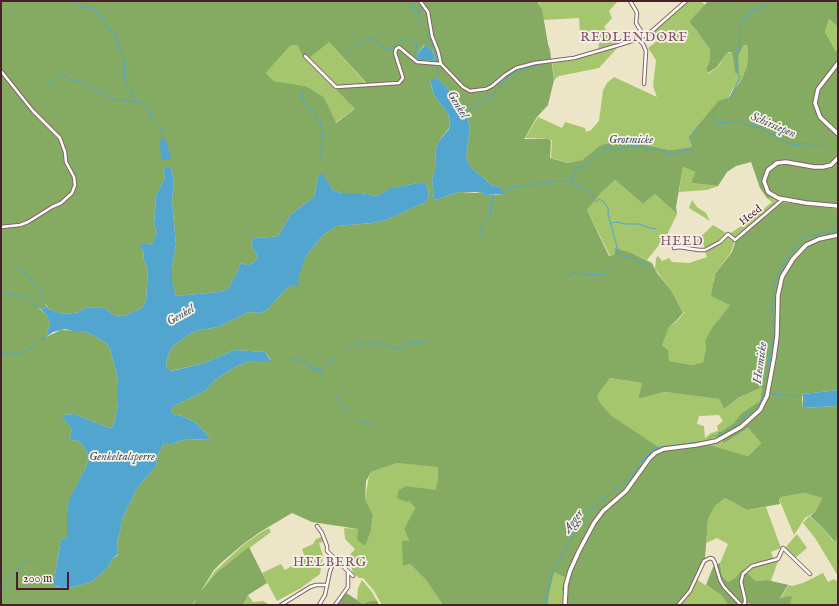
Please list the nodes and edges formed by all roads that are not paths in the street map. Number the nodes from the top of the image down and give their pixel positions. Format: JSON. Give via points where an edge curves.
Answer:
{"nodes":[{"id":1,"x":420,"y":1,"type":"edge"},
{"id":2,"x":630,"y":1,"type":"edge"},
{"id":3,"x":686,"y":1,"type":"edge"},
{"id":4,"x":644,"y":36,"type":"junction"},
{"id":5,"x":638,"y":39,"type":"junction"},
{"id":6,"x":305,"y":56,"type":"dead end"},
{"id":7,"x":838,"y":62,"type":"edge"},
{"id":8,"x":441,"y":64,"type":"junction"},
{"id":9,"x":1,"y":71,"type":"edge"},
{"id":10,"x":644,"y":84,"type":"dead end"},
{"id":11,"x":838,"y":134,"type":"edge"},
{"id":12,"x":838,"y":158,"type":"edge"},
{"id":13,"x":783,"y":199,"type":"junction"},
{"id":14,"x":838,"y":206,"type":"edge"},
{"id":15,"x":1,"y":228,"type":"edge"},
{"id":16,"x":838,"y":235,"type":"edge"},
{"id":17,"x":674,"y":248,"type":"dead end"},
{"id":18,"x":317,"y":526,"type":"dead end"},
{"id":19,"x":335,"y":560,"type":"junction"},
{"id":20,"x":348,"y":572,"type":"junction"},
{"id":21,"x":810,"y":574,"type":"dead end"},
{"id":22,"x":353,"y":576,"type":"dead end"},
{"id":23,"x":327,"y":585,"type":"junction"},
{"id":24,"x":281,"y":605,"type":"edge"},
{"id":25,"x":319,"y":605,"type":"edge"},
{"id":26,"x":335,"y":605,"type":"edge"},
{"id":27,"x":566,"y":605,"type":"edge"},
{"id":28,"x":678,"y":605,"type":"edge"},
{"id":29,"x":742,"y":605,"type":"edge"}],
"edges":[{"from":1,"to":8,"type":"street","via":[[428,12]]},
{"from":2,"to":4,"type":"street","via":[[637,13],[636,23]]},
{"from":3,"to":4,"type":"street"},
{"from":4,"to":5,"type":"street"},
{"from":5,"to":8,"type":"street","via":[[574,58],[516,68],[486,89],[470,91]]},
{"from":5,"to":10,"type":"street","via":[[646,51]]},
{"from":6,"to":8,"type":"street","via":[[336,87],[399,83],[403,78],[395,53],[399,47],[417,62]]},
{"from":7,"to":11,"type":"main road","via":[[815,97],[815,106],[821,119]]},
{"from":9,"to":15,"type":"street","via":[[60,138],[66,162],[75,180],[72,194],[62,203],[28,222]]},
{"from":12,"to":13,"type":"main road","via":[[831,165],[823,167],[783,162],[772,165],[765,175],[766,186],[772,196]]},
{"from":13,"to":14,"type":"main road"},
{"from":13,"to":17,"type":"street","name":"Heed","via":[[735,240],[728,234],[705,250]]},
{"from":16,"to":27,"type":"main road","via":[[806,245],[793,258],[782,277],[769,390],[760,410],[741,427],[716,441],[664,449],[649,459],[626,492],[603,511],[594,523],[570,571],[566,585]]},
{"from":18,"to":19,"type":"street","via":[[322,533],[327,551]]},
{"from":19,"to":20,"type":"street"},
{"from":19,"to":23,"type":"street"},
{"from":20,"to":22,"type":"street"},
{"from":20,"to":26,"type":"street","via":[[348,586]]},
{"from":21,"to":29,"type":"street","via":[[783,548],[778,559],[752,566],[743,574],[741,582],[745,601]]},
{"from":23,"to":24,"type":"street","via":[[310,587]]},
{"from":23,"to":25,"type":"street"},
{"from":28,"to":29,"type":"street","via":[[690,591],[705,560],[710,558],[714,561],[722,583]]}]}
